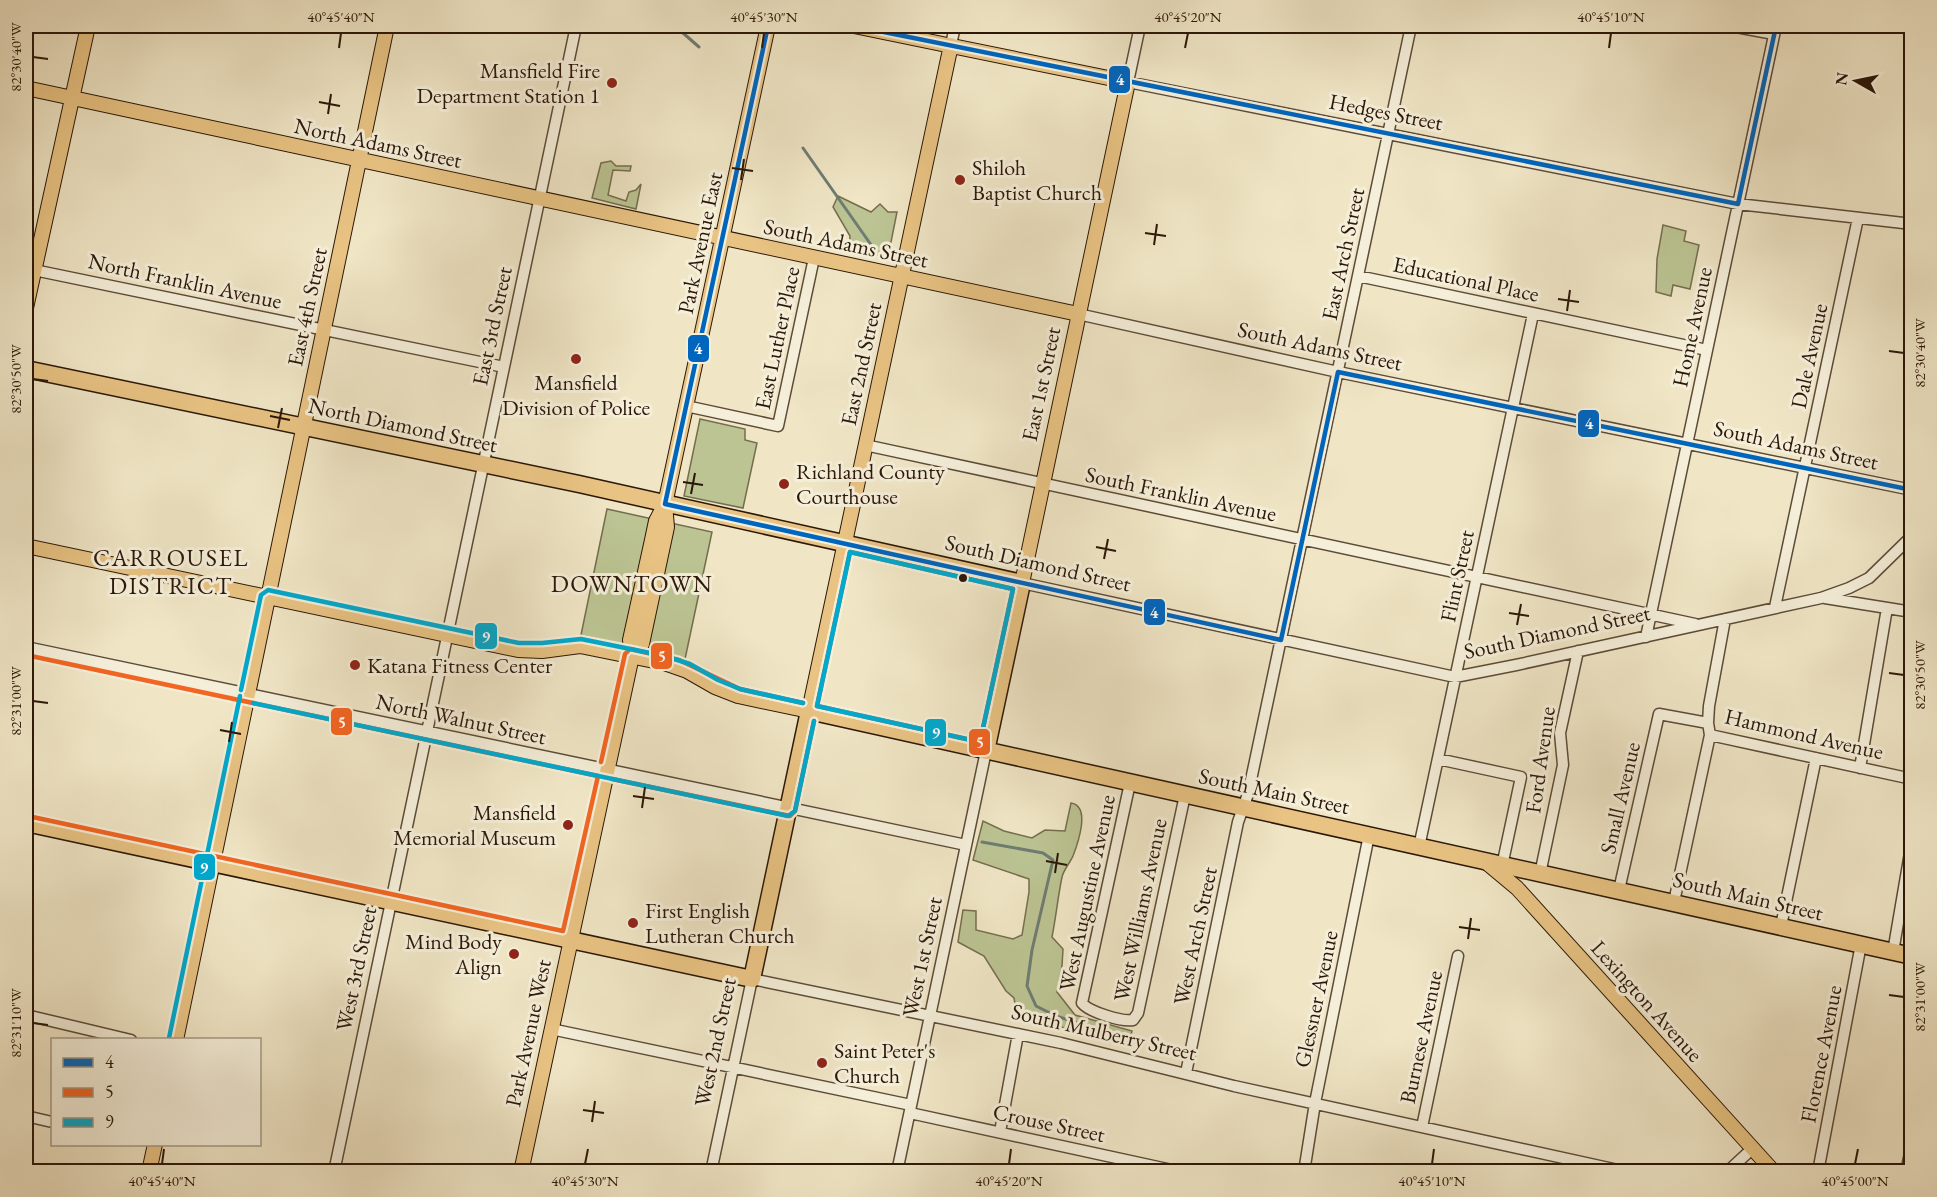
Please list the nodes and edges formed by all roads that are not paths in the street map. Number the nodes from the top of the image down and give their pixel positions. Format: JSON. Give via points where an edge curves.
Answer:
{"nodes":[{"id":1,"x":88,"y":26,"type":"edge"},
{"id":2,"x":387,"y":26,"type":"edge"},
{"id":3,"x":576,"y":26,"type":"edge"},
{"id":4,"x":768,"y":26,"type":"edge"},
{"id":5,"x":855,"y":26,"type":"edge"},
{"id":6,"x":955,"y":26,"type":"edge"},
{"id":7,"x":1140,"y":26,"type":"edge"},
{"id":8,"x":1411,"y":26,"type":"edge"},
{"id":9,"x":1731,"y":26,"type":"edge"},
{"id":10,"x":1775,"y":30,"type":"edge"},
{"id":11,"x":951,"y":45,"type":"junction"},
{"id":12,"x":1128,"y":82,"type":"junction"},
{"id":13,"x":26,"y":88,"type":"edge"},
{"id":14,"x":72,"y":98,"type":"junction"},
{"id":15,"x":1389,"y":134,"type":"junction"},
{"id":16,"x":359,"y":160,"type":"junction"},
{"id":17,"x":539,"y":199,"type":"junction"},
{"id":18,"x":1738,"y":204,"type":"junction"},
{"id":19,"x":1858,"y":219,"type":"junction"},
{"id":20,"x":1911,"y":224,"type":"edge"},
{"id":21,"x":722,"y":237,"type":"junction"},
{"id":22,"x":814,"y":258,"type":"junction"},
{"id":23,"x":34,"y":270,"type":"junction"},
{"id":24,"x":902,"y":276,"type":"junction"},
{"id":25,"x":1358,"y":276,"type":"junction"},
{"id":26,"x":26,"y":308,"type":"edge"},
{"id":27,"x":1078,"y":314,"type":"junction"},
{"id":28,"x":1533,"y":314,"type":"junction"},
{"id":29,"x":323,"y":329,"type":"junction"},
{"id":30,"x":1707,"y":350,"type":"junction"},
{"id":31,"x":504,"y":367,"type":"junction"},
{"id":32,"x":26,"y":369,"type":"edge"},
{"id":33,"x":1338,"y":372,"type":"junction"},
{"id":34,"x":686,"y":406,"type":"junction"},
{"id":35,"x":1513,"y":408,"type":"junction"},
{"id":36,"x":303,"y":427,"type":"junction"},
{"id":37,"x":1687,"y":443,"type":"junction"},
{"id":38,"x":865,"y":445,"type":"junction"},
{"id":39,"x":483,"y":464,"type":"junction"},
{"id":40,"x":1803,"y":468,"type":"junction"},
{"id":41,"x":1042,"y":484,"type":"junction"},
{"id":42,"x":1911,"y":490,"type":"edge"},
{"id":43,"x":665,"y":504,"type":"junction"},
{"id":44,"x":1911,"y":536,"type":"edge"},
{"id":45,"x":1302,"y":540,"type":"junction"},
{"id":46,"x":844,"y":543,"type":"junction"},
{"id":47,"x":26,"y":546,"type":"edge"},
{"id":48,"x":1476,"y":577,"type":"junction"},
{"id":49,"x":1022,"y":583,"type":"junction"},
{"id":50,"x":268,"y":597,"type":"junction"},
{"id":51,"x":1821,"y":598,"type":"junction"},
{"id":52,"x":1775,"y":607,"type":"junction"},
{"id":53,"x":1887,"y":608,"type":"junction"},
{"id":54,"x":1911,"y":612,"type":"edge"},
{"id":55,"x":1650,"y":614,"type":"junction"},
{"id":56,"x":1725,"y":619,"type":"junction"},
{"id":57,"x":1700,"y":625,"type":"junction"},
{"id":58,"x":446,"y":635,"type":"junction"},
{"id":59,"x":1646,"y":637,"type":"junction"},
{"id":60,"x":1281,"y":640,"type":"junction"},
{"id":61,"x":26,"y":647,"type":"edge"},
{"id":62,"x":1578,"y":651,"type":"junction"},
{"id":63,"x":632,"y":656,"type":"junction"},
{"id":64,"x":1455,"y":676,"type":"junction"},
{"id":65,"x":247,"y":694,"type":"junction"},
{"id":66,"x":809,"y":711,"type":"junction"},
{"id":67,"x":1659,"y":714,"type":"joint"},
{"id":68,"x":1708,"y":723,"type":"junction"},
{"id":69,"x":426,"y":732,"type":"junction"},
{"id":70,"x":1710,"y":735,"type":"junction"},
{"id":71,"x":986,"y":752,"type":"junction"},
{"id":72,"x":1816,"y":758,"type":"junction"},
{"id":73,"x":1438,"y":759,"type":"junction"},
{"id":74,"x":1860,"y":768,"type":"junction"},
{"id":75,"x":606,"y":770,"type":"junction"},
{"id":76,"x":1911,"y":779,"type":"edge"},
{"id":77,"x":1130,"y":783,"type":"junction"},
{"id":78,"x":1185,"y":795,"type":"junction"},
{"id":79,"x":1244,"y":807,"type":"junction"},
{"id":80,"x":788,"y":809,"type":"junction"},
{"id":81,"x":26,"y":823,"type":"edge"},
{"id":82,"x":1370,"y":835,"type":"junction"},
{"id":83,"x":1911,"y":841,"type":"edge"},
{"id":84,"x":966,"y":845,"type":"junction"},
{"id":85,"x":1419,"y":847,"type":"junction"},
{"id":86,"x":1485,"y":862,"type":"junction"},
{"id":87,"x":212,"y":863,"type":"junction"},
{"id":88,"x":1502,"y":866,"type":"junction"},
{"id":89,"x":1540,"y":874,"type":"junction"},
{"id":90,"x":1619,"y":890,"type":"junction"},
{"id":91,"x":390,"y":901,"type":"junction"},
{"id":92,"x":1674,"y":902,"type":"junction"},
{"id":93,"x":1781,"y":926,"type":"junction"},
{"id":94,"x":569,"y":940,"type":"junction"},
{"id":95,"x":1861,"y":944,"type":"junction"},
{"id":96,"x":1893,"y":951,"type":"junction"},
{"id":97,"x":1458,"y":956,"type":"dead end"},
{"id":98,"x":1911,"y":956,"type":"edge"},
{"id":99,"x":752,"y":979,"type":"junction"},
{"id":100,"x":1087,"y":1008,"type":"joint"},
{"id":101,"x":26,"y":1015,"type":"edge"},
{"id":102,"x":930,"y":1016,"type":"junction"},
{"id":103,"x":551,"y":1029,"type":"junction"},
{"id":104,"x":1018,"y":1034,"type":"junction"},
{"id":105,"x":123,"y":1038,"type":"edge"},
{"id":106,"x":176,"y":1038,"type":"edge"},
{"id":107,"x":733,"y":1068,"type":"junction"},
{"id":108,"x":1186,"y":1073,"type":"junction"},
{"id":109,"x":1315,"y":1103,"type":"junction"},
{"id":110,"x":910,"y":1109,"type":"junction"},
{"id":111,"x":26,"y":1116,"type":"edge"},
{"id":112,"x":51,"y":1122,"type":"edge"},
{"id":113,"x":1422,"y":1127,"type":"junction"},
{"id":114,"x":1000,"y":1132,"type":"junction"},
{"id":115,"x":1911,"y":1144,"type":"edge"},
{"id":116,"x":155,"y":1146,"type":"edge"},
{"id":117,"x":1753,"y":1148,"type":"junction"},
{"id":118,"x":149,"y":1172,"type":"edge"},
{"id":119,"x":334,"y":1172,"type":"edge"},
{"id":120,"x":520,"y":1172,"type":"edge"},
{"id":121,"x":711,"y":1172,"type":"edge"},
{"id":122,"x":897,"y":1172,"type":"edge"},
{"id":123,"x":1181,"y":1172,"type":"edge"},
{"id":124,"x":1304,"y":1172,"type":"edge"},
{"id":125,"x":1628,"y":1172,"type":"edge"},
{"id":126,"x":1727,"y":1172,"type":"edge"},
{"id":127,"x":1774,"y":1172,"type":"edge"},
{"id":128,"x":1818,"y":1172,"type":"edge"},
{"id":129,"x":1906,"y":1172,"type":"edge"}],
"edges":[{"from":1,"to":14,"type":"main road"},
{"from":2,"to":16,"type":"main road","name":"East 4th Street"},
{"from":3,"to":17,"type":"street","name":"East 3rd Street"},
{"from":4,"to":21,"type":"main road","name":"Park Avenue East"},
{"from":5,"to":11,"type":"main road","name":"Hedges Street"},
{"from":6,"to":11,"type":"street","name":"East 2nd Street"},
{"from":7,"to":12,"type":"street","name":"East 1st Street"},
{"from":8,"to":15,"type":"street","name":"East Arch Street"},
{"from":9,"to":10,"type":"street"},
{"from":10,"to":18,"type":"street","name":"Home Avenue"},
{"from":11,"to":12,"type":"main road","name":"Hedges Street"},
{"from":11,"to":24,"type":"main road","name":"East 2nd Street"},
{"from":12,"to":15,"type":"street","name":"Hedges Street"},
{"from":12,"to":27,"type":"main road","name":"East 1st Street"},
{"from":13,"to":14,"type":"main road","name":"North Adams Street"},
{"from":14,"to":16,"type":"main road","name":"North Adams Street"},
{"from":14,"to":23,"type":"main road"},
{"from":15,"to":18,"type":"street","name":"Hedges Street"},
{"from":15,"to":25,"type":"street","name":"East Arch Street"},
{"from":16,"to":17,"type":"main road","name":"North Adams Street"},
{"from":16,"to":29,"type":"main road","name":"East 4th Street"},
{"from":17,"to":21,"type":"main road","name":"North Adams Street"},
{"from":17,"to":31,"type":"street","name":"East 3rd Street"},
{"from":18,"to":19,"type":"street","name":"Hedges Street"},
{"from":18,"to":30,"type":"street","name":"Home Avenue"},
{"from":19,"to":20,"type":"street","name":"Hedges Street"},
{"from":19,"to":40,"type":"street","name":"Dale Avenue"},
{"from":21,"to":22,"type":"main road","name":"South Adams Street"},
{"from":21,"to":34,"type":"main road","name":"Park Avenue East"},
{"from":22,"to":24,"type":"main road","name":"South Adams Street"},
{"from":22,"to":34,"type":"street","name":"East Luther Place","via":[[778,426]]},
{"from":23,"to":26,"type":"main road"},
{"from":23,"to":29,"type":"street","name":"North Franklin Avenue"},
{"from":24,"to":27,"type":"main road","name":"South Adams Street"},
{"from":24,"to":38,"type":"main road","name":"East 2nd Street"},
{"from":25,"to":28,"type":"street","name":"Educational Place"},
{"from":25,"to":33,"type":"street","name":"East Arch Street"},
{"from":27,"to":33,"type":"street","name":"South Adams Street"},
{"from":27,"to":41,"type":"main road","name":"East 1st Street"},
{"from":28,"to":30,"type":"street","name":"Educational Place"},
{"from":28,"to":35,"type":"street","name":"Flint Street"},
{"from":29,"to":31,"type":"street","name":"North Franklin Avenue"},
{"from":29,"to":36,"type":"main road","name":"East 4th Street"},
{"from":30,"to":37,"type":"street","name":"Home Avenue"},
{"from":31,"to":39,"type":"street","name":"East 3rd Street"},
{"from":32,"to":36,"type":"highway","name":"North Diamond Street"},
{"from":33,"to":35,"type":"street","name":"South Adams Street"},
{"from":33,"to":45,"type":"street","name":"East Arch Street"},
{"from":34,"to":43,"type":"main road","name":"Park Avenue East"},
{"from":35,"to":37,"type":"street","name":"South Adams Street"},
{"from":35,"to":48,"type":"street","name":"Flint Street"},
{"from":36,"to":39,"type":"highway","name":"North Diamond Street"},
{"from":36,"to":50,"type":"main road","name":"East 4th Street"},
{"from":37,"to":40,"type":"street","name":"South Adams Street"},
{"from":37,"to":55,"type":"street","name":"Home Avenue"},
{"from":38,"to":41,"type":"street","name":"South Franklin Avenue"},
{"from":38,"to":46,"type":"main road","name":"East 2nd Street"},
{"from":39,"to":43,"type":"highway","name":"North Diamond Street"},
{"from":39,"to":58,"type":"street","name":"East 3rd Street"},
{"from":40,"to":42,"type":"street","name":"South Adams Street"},
{"from":40,"to":52,"type":"street","name":"Dale Avenue"},
{"from":41,"to":45,"type":"street","name":"South Franklin Avenue"},
{"from":41,"to":49,"type":"main road","name":"East 1st Street"},
{"from":43,"to":46,"type":"highway","name":"South Diamond Street"},
{"from":43,"to":63,"type":"main road","name":"Park Avenue East","via":[[656,521],[630,640]]},
{"from":44,"to":51,"type":"street","name":"South Diamond Street","via":[[1869,578]]},
{"from":45,"to":48,"type":"street","name":"South Franklin Avenue"},
{"from":45,"to":60,"type":"street","name":"East Arch Street"},
{"from":46,"to":49,"type":"highway","name":"South Diamond Street"},
{"from":46,"to":66,"type":"main road","name":"East 2nd Street"},
{"from":47,"to":50,"type":"main road","name":"South Main Street"},
{"from":48,"to":55,"type":"street","name":"South Franklin Avenue"},
{"from":48,"to":64,"type":"street","name":"Flint Street"},
{"from":49,"to":60,"type":"street","name":"South Diamond Street"},
{"from":49,"to":71,"type":"highway","name":"East 1st Street"},
{"from":50,"to":58,"type":"main road","name":"South Main Street"},
{"from":50,"to":65,"type":"main road","name":"East 4th Street"},
{"from":51,"to":52,"type":"street","name":"South Diamond Street"},
{"from":51,"to":53,"type":"street"},
{"from":52,"to":56,"type":"street","name":"South Diamond Street"},
{"from":53,"to":54,"type":"street"},
{"from":53,"to":74,"type":"street"},
{"from":55,"to":57,"type":"street","name":"South Franklin Avenue"},
{"from":55,"to":59,"type":"street","name":"Home Avenue"},
{"from":56,"to":57,"type":"street","name":"South Diamond Street"},
{"from":56,"to":68,"type":"street"},
{"from":57,"to":59,"type":"street","name":"South Diamond Street"},
{"from":58,"to":63,"type":"main road","name":"South Main Street","via":[[518,650],[575,646]]},
{"from":58,"to":69,"type":"street","name":"West 3rd Street"},
{"from":59,"to":62,"type":"street","name":"South Diamond Street"},
{"from":60,"to":64,"type":"street","name":"South Diamond Street"},
{"from":60,"to":79,"type":"street","name":"East Arch Street"},
{"from":61,"to":65,"type":"street","name":"North Walnut Street"},
{"from":62,"to":64,"type":"street","name":"South Diamond Street"},
{"from":62,"to":89,"type":"street","name":"Ford Avenue","via":[[1560,733],[1563,765]]},
{"from":63,"to":66,"type":"main road","name":"South Main Street","via":[[676,667],[738,696]]},
{"from":63,"to":75,"type":"main road","name":"Park Avenue West"},
{"from":64,"to":73,"type":"street","name":"Flint Street"},
{"from":65,"to":69,"type":"street","name":"North Walnut Street"},
{"from":65,"to":87,"type":"main road","name":"East 4th Street"},
{"from":66,"to":71,"type":"highway","name":"South Main Street"},
{"from":66,"to":80,"type":"highway","name":"West 2nd Street"},
{"from":67,"to":68,"type":"street","name":"Hammond Avenue"},
{"from":67,"to":90,"type":"street","name":"Small Avenue"},
{"from":68,"to":70,"type":"street","name":"Hammond Avenue"},
{"from":69,"to":75,"type":"street","name":"North Walnut Street"},
{"from":69,"to":91,"type":"street","name":"West 3rd Street"},
{"from":70,"to":72,"type":"street","name":"Hammond Avenue"},
{"from":70,"to":92,"type":"street"},
{"from":71,"to":77,"type":"highway","name":"South Main Street"},
{"from":71,"to":84,"type":"street","name":"West 1st Street"},
{"from":72,"to":74,"type":"street","name":"Hammond Avenue"},
{"from":72,"to":93,"type":"street"},
{"from":73,"to":85,"type":"street","name":"Flint Street"},
{"from":73,"to":88,"type":"street","via":[[1521,777]]},
{"from":74,"to":76,"type":"street","name":"Hammond Avenue"},
{"from":75,"to":80,"type":"street","name":"North Walnut Street"},
{"from":75,"to":94,"type":"main road","name":"Park Avenue West"},
{"from":77,"to":78,"type":"highway","name":"South Main Street"},
{"from":77,"to":100,"type":"street","name":"West Augustine Avenue","via":[[1082,1003]]},
{"from":78,"to":79,"type":"highway","name":"South Main Street"},
{"from":78,"to":100,"type":"street","name":"West Williams Avenue","via":[[1138,1013],[1126,1022]]},
{"from":79,"to":82,"type":"highway","name":"South Main Street"},
{"from":79,"to":108,"type":"street","name":"West Arch Street"},
{"from":80,"to":84,"type":"street","name":"North Walnut Street"},
{"from":80,"to":99,"type":"highway","name":"West 2nd Street"},
{"from":81,"to":87,"type":"highway","name":"South Mulberry Street"},
{"from":82,"to":85,"type":"highway","name":"South Main Street"},
{"from":82,"to":109,"type":"street","name":"Glessner Avenue"},
{"from":83,"to":96,"type":"street"},
{"from":84,"to":102,"type":"street","name":"West 1st Street"},
{"from":85,"to":86,"type":"highway","name":"South Main Street"},
{"from":86,"to":88,"type":"highway","name":"South Main Street"},
{"from":86,"to":117,"type":"main road","name":"Lexington Avenue","via":[[1516,888]]},
{"from":87,"to":91,"type":"highway","name":"South Mulberry Street"},
{"from":87,"to":106,"type":"main road","name":"East 4th Street"},
{"from":88,"to":89,"type":"highway","name":"South Main Street"},
{"from":89,"to":90,"type":"highway","name":"South Main Street"},
{"from":90,"to":92,"type":"highway","name":"South Main Street"},
{"from":91,"to":94,"type":"highway","name":"South Mulberry Street"},
{"from":91,"to":119,"type":"street","name":"West 3rd Street"},
{"from":92,"to":93,"type":"highway","name":"South Main Street"},
{"from":93,"to":95,"type":"highway","name":"South Main Street"},
{"from":94,"to":99,"type":"highway","name":"South Mulberry Street"},
{"from":94,"to":103,"type":"main road","name":"Park Avenue West"},
{"from":95,"to":96,"type":"highway","name":"South Main Street"},
{"from":95,"to":128,"type":"street","name":"Florence Avenue"},
{"from":96,"to":98,"type":"highway","name":"South Main Street"},
{"from":97,"to":113,"type":"street","name":"Burnese Avenue"},
{"from":99,"to":102,"type":"street","name":"South Mulberry Street"},
{"from":99,"to":107,"type":"street","name":"West 2nd Street"},
{"from":101,"to":105,"type":"street"},
{"from":102,"to":104,"type":"street","name":"South Mulberry Street"},
{"from":102,"to":110,"type":"street","name":"West 1st Street"},
{"from":103,"to":107,"type":"street","name":"Crouse Street"},
{"from":103,"to":120,"type":"main road","name":"Park Avenue West"},
{"from":104,"to":108,"type":"street","name":"South Mulberry Street"},
{"from":104,"to":114,"type":"street"},
{"from":107,"to":110,"type":"street","name":"Crouse Street"},
{"from":107,"to":121,"type":"street","name":"West 2nd Street"},
{"from":108,"to":109,"type":"street","name":"South Mulberry Street"},
{"from":109,"to":113,"type":"street","name":"South Mulberry Street"},
{"from":109,"to":124,"type":"street","name":"Glessner Avenue"},
{"from":110,"to":114,"type":"street","name":"Crouse Street"},
{"from":110,"to":122,"type":"street","name":"West 1st Street"},
{"from":111,"to":112,"type":"street"},
{"from":113,"to":125,"type":"street","name":"South Mulberry Street"},
{"from":114,"to":123,"type":"street","name":"Crouse Street"},
{"from":115,"to":129,"type":"street"},
{"from":116,"to":118,"type":"main road"},
{"from":117,"to":126,"type":"street"},
{"from":117,"to":127,"type":"main road","name":"Lexington Avenue"}]}
